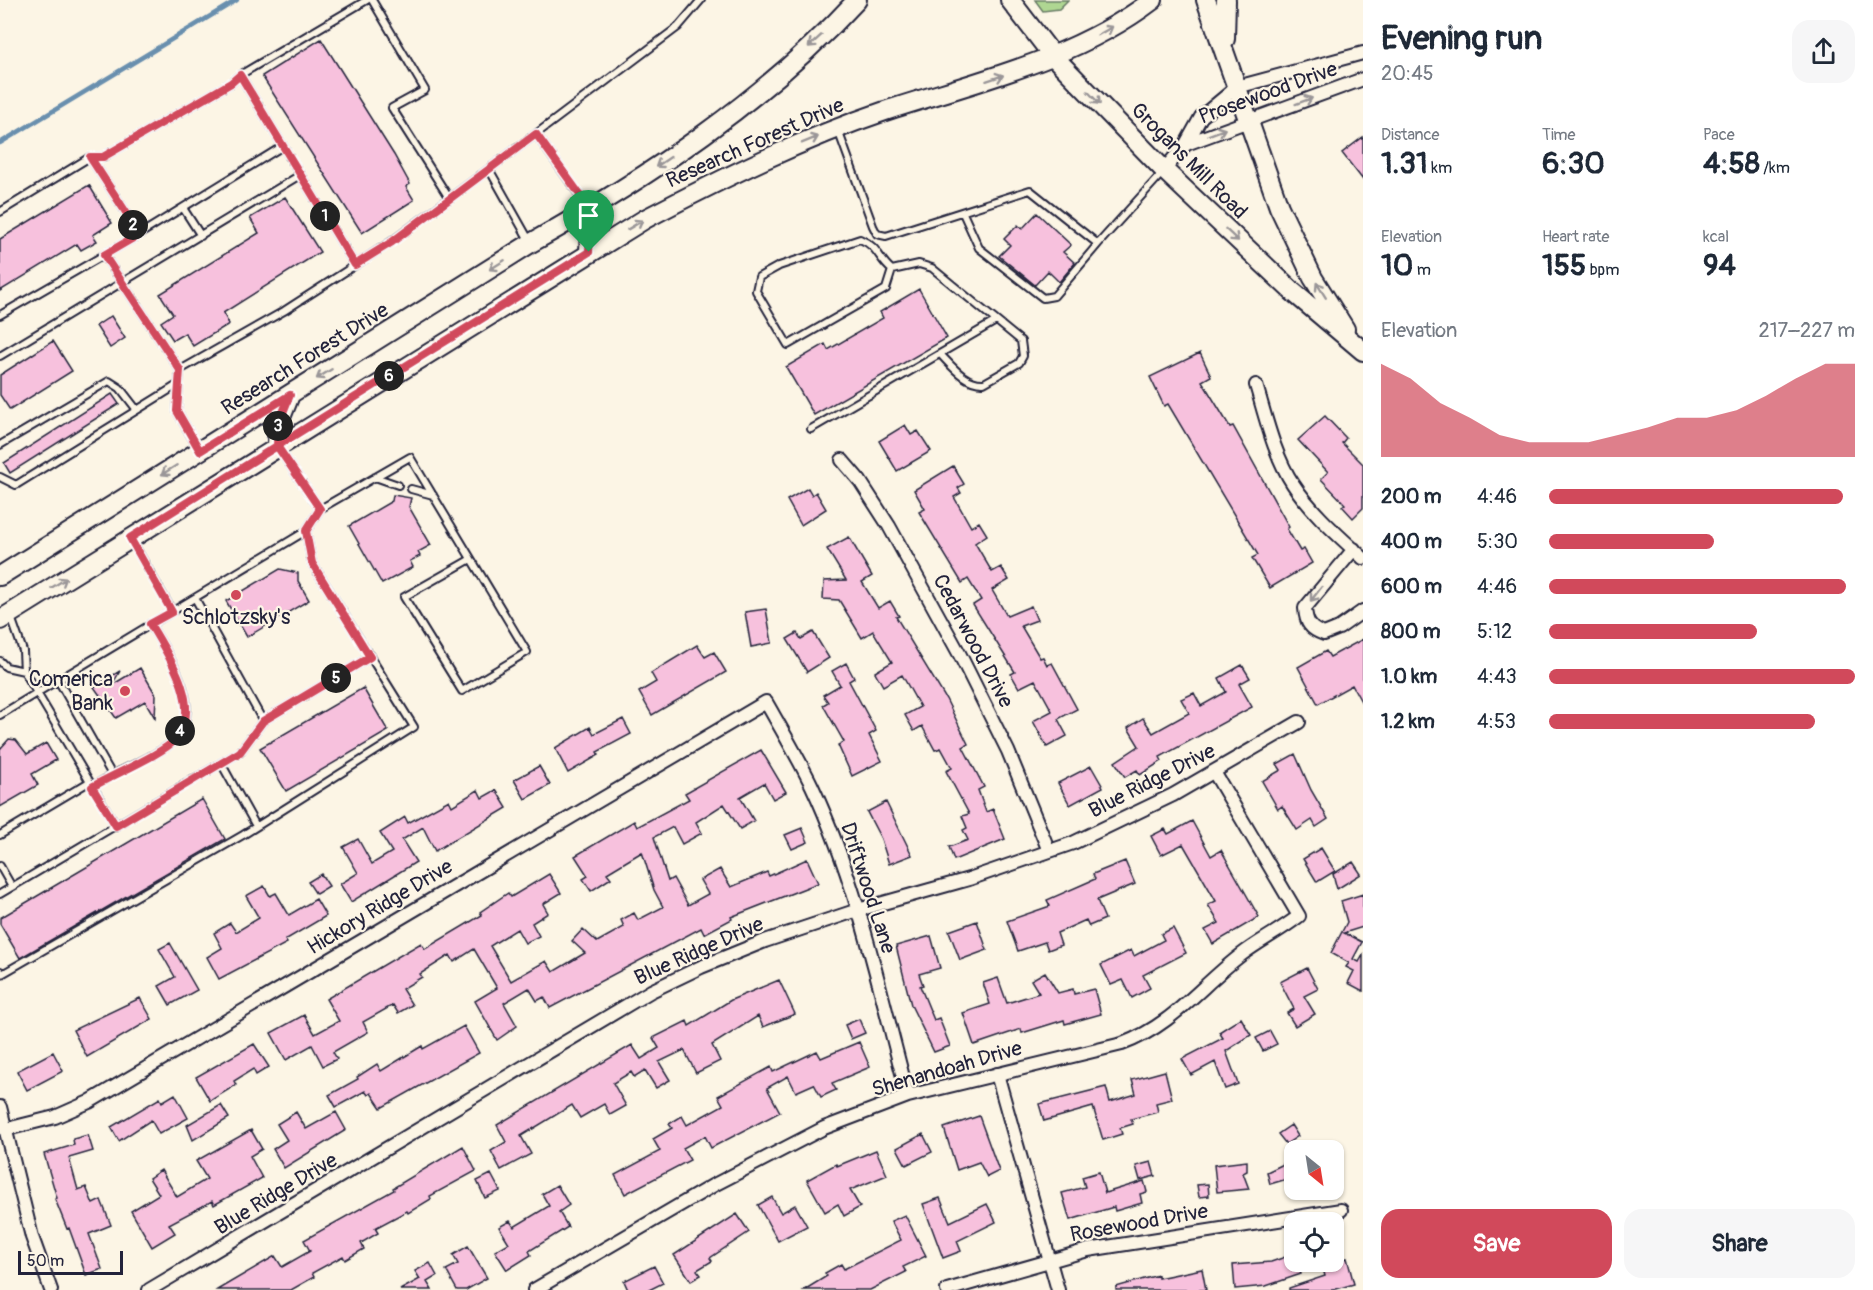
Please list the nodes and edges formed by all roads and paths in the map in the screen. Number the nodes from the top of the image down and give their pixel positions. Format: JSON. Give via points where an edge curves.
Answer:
{"nodes":[{"id":1,"x":367,"y":0,"type":"edge"},
{"id":2,"x":372,"y":0,"type":"edge"},
{"id":3,"x":701,"y":0,"type":"edge"},
{"id":4,"x":857,"y":0,"type":"edge"},
{"id":5,"x":1010,"y":0,"type":"edge"},
{"id":6,"x":1153,"y":0,"type":"edge"},
{"id":7,"x":1206,"y":0,"type":"edge"},
{"id":8,"x":1226,"y":0,"type":"edge"},
{"id":9,"x":1225,"y":52,"type":"junction"},
{"id":10,"x":1363,"y":53,"type":"edge"},
{"id":11,"x":1053,"y":56,"type":"junction"},
{"id":12,"x":240,"y":75,"type":"junction"},
{"id":13,"x":1363,"y":79,"type":"edge"},
{"id":14,"x":1237,"y":87,"type":"junction"},
{"id":15,"x":1249,"y":121,"type":"junction"},
{"id":16,"x":837,"y":130,"type":"junction"},
{"id":17,"x":536,"y":134,"type":"junction"},
{"id":18,"x":1186,"y":144,"type":"junction"},
{"id":19,"x":283,"y":146,"type":"junction"},
{"id":20,"x":90,"y":157,"type":"junction"},
{"id":21,"x":489,"y":169,"type":"junction"},
{"id":22,"x":1164,"y":170,"type":"junction"},
{"id":23,"x":300,"y":175,"type":"junction"},
{"id":24,"x":449,"y":198,"type":"junction"},
{"id":25,"x":183,"y":208,"type":"junction"},
{"id":26,"x":591,"y":210,"type":"junction"},
{"id":27,"x":0,"y":212,"type":"edge"},
{"id":28,"x":963,"y":213,"type":"junction"},
{"id":29,"x":140,"y":234,"type":"junction"},
{"id":30,"x":877,"y":234,"type":"junction"},
{"id":31,"x":201,"y":236,"type":"junction"},
{"id":32,"x":531,"y":243,"type":"junction"},
{"id":33,"x":869,"y":243,"type":"junction"},
{"id":34,"x":1098,"y":244,"type":"junction"},
{"id":35,"x":589,"y":252,"type":"junction"},
{"id":36,"x":104,"y":255,"type":"junction"},
{"id":37,"x":355,"y":265,"type":"junction"},
{"id":38,"x":892,"y":270,"type":"junction"},
{"id":39,"x":122,"y":284,"type":"junction"},
{"id":40,"x":0,"y":315,"type":"edge"},
{"id":41,"x":996,"y":321,"type":"junction"},
{"id":42,"x":1358,"y":345,"type":"edge"},
{"id":43,"x":940,"y":354,"type":"junction"},
{"id":44,"x":0,"y":356,"type":"edge"},
{"id":45,"x":180,"y":370,"type":"junction"},
{"id":46,"x":179,"y":384,"type":"junction"},
{"id":47,"x":1256,"y":385,"type":"dead end"},
{"id":48,"x":290,"y":395,"type":"junction"},
{"id":49,"x":137,"y":410,"type":"junction"},
{"id":50,"x":811,"y":429,"type":"dead end"},
{"id":51,"x":0,"y":446,"type":"edge"},
{"id":52,"x":277,"y":446,"type":"junction"},
{"id":53,"x":200,"y":451,"type":"junction"},
{"id":54,"x":842,"y":460,"type":"dead end"},
{"id":55,"x":0,"y":477,"type":"edge"},
{"id":56,"x":375,"y":477,"type":"junction"},
{"id":57,"x":398,"y":485,"type":"dead end"},
{"id":58,"x":411,"y":489,"type":"dead end"},
{"id":59,"x":434,"y":495,"type":"junction"},
{"id":60,"x":320,"y":509,"type":"junction"},
{"id":61,"x":306,"y":531,"type":"junction"},
{"id":62,"x":130,"y":538,"type":"junction"},
{"id":63,"x":1358,"y":554,"type":"edge"},
{"id":64,"x":471,"y":559,"type":"junction"},
{"id":65,"x":0,"y":576,"type":"edge"},
{"id":66,"x":195,"y":598,"type":"junction"},
{"id":67,"x":3,"y":611,"type":"edge"},
{"id":68,"x":1363,"y":611,"type":"edge"},
{"id":69,"x":172,"y":612,"type":"junction"},
{"id":70,"x":150,"y":624,"type":"junction"},
{"id":71,"x":370,"y":657,"type":"junction"},
{"id":72,"x":0,"y":661,"type":"edge"},
{"id":73,"x":24,"y":671,"type":"junction"},
{"id":74,"x":58,"y":680,"type":"junction"},
{"id":75,"x":36,"y":693,"type":"junction"},
{"id":76,"x":766,"y":702,"type":"joint"},
{"id":77,"x":0,"y":715,"type":"edge"},
{"id":78,"x":263,"y":721,"type":"junction"},
{"id":79,"x":1299,"y":722,"type":"dead end"},
{"id":80,"x":221,"y":763,"type":"junction"},
{"id":81,"x":1214,"y":772,"type":"junction"},
{"id":82,"x":112,"y":775,"type":"junction"},
{"id":83,"x":91,"y":784,"type":"junction"},
{"id":84,"x":116,"y":826,"type":"junction"},
{"id":85,"x":256,"y":826,"type":"junction"},
{"id":86,"x":0,"y":835,"type":"edge"},
{"id":87,"x":1049,"y":851,"type":"junction"},
{"id":88,"x":0,"y":866,"type":"edge"},
{"id":89,"x":12,"y":887,"type":"junction"},
{"id":90,"x":0,"y":894,"type":"edge"},
{"id":91,"x":858,"y":910,"type":"junction"},
{"id":92,"x":0,"y":971,"type":"edge"},
{"id":93,"x":997,"y":1074,"type":"junction"},
{"id":94,"x":908,"y":1096,"type":"junction"},
{"id":95,"x":0,"y":1107,"type":"edge"},
{"id":96,"x":7,"y":1129,"type":"junction"},
{"id":97,"x":1341,"y":1210,"type":"dead end"},
{"id":98,"x":1048,"y":1260,"type":"junction"},
{"id":99,"x":51,"y":1290,"type":"edge"},
{"id":100,"x":149,"y":1290,"type":"edge"},
{"id":101,"x":534,"y":1290,"type":"edge"},
{"id":102,"x":947,"y":1290,"type":"edge"},
{"id":103,"x":1058,"y":1290,"type":"edge"}],
"edges":[{"from":1,"to":12,"type":"lane"},
{"from":2,"to":24,"type":"lane","via":[[425,90],[392,108]]},
{"from":3,"to":17,"type":"lane","via":[[678,27]]},
{"from":4,"to":26,"type":"main road","name":"Research Forest Drive","one_way":true,"via":[[771,82],[697,139]]},
{"from":5,"to":11,"type":"main road","name":"Grogans Mill Road"},
{"from":11,"to":6,"type":"main road","name":"Research Forest Drive","one_way":true,"via":[[1101,33]]},
{"from":7,"to":9,"type":"main road","name":"Grogans Mill Road"},
{"from":8,"to":9,"type":"main road"},
{"from":9,"to":14,"type":"main road","name":"Grogans Mill Road"},
{"from":10,"to":14,"type":"street","name":"Prosewood Drive"},
{"from":16,"to":11,"type":"main road","name":"Research Forest Drive","one_way":true},
{"from":11,"to":22,"type":"main road","name":"Grogans Mill Road","one_way":true},
{"from":12,"to":19,"type":"lane"},
{"from":12,"to":20,"type":"lane","via":[[103,157]]},
{"from":15,"to":13,"type":"street","name":"Prosewood Drive","one_way":true},
{"from":14,"to":15,"type":"main road","name":"Grogans Mill Road"},
{"from":14,"to":18,"type":"street","name":"Prosewood Drive","via":[[1202,117]]},
{"from":18,"to":15,"type":"street","name":"Prosewood Drive","one_way":true},
{"from":42,"to":15,"type":"main road","name":"Grogans Mill Road","one_way":true,"via":[[1313,278],[1280,207]]},
{"from":16,"to":30,"type":"lane"},
{"from":35,"to":16,"type":"main road","name":"Research Forest Drive","one_way":true,"via":[[725,177]]},
{"from":17,"to":21,"type":"lane"},
{"from":17,"to":26,"type":"lane"},
{"from":18,"to":22,"type":"street","name":"Prosewood Drive"},
{"from":19,"to":23,"type":"lane"},
{"from":19,"to":25,"type":"lane"},
{"from":20,"to":27,"type":"lane"},
{"from":20,"to":29,"type":"lane"},
{"from":21,"to":24,"type":"lane"},
{"from":21,"to":32,"type":"lane"},
{"from":22,"to":34,"type":"lane"},
{"from":22,"to":42,"type":"main road","name":"Grogans Mill Road","one_way":true,"via":[[1292,291]]},
{"from":23,"to":31,"type":"lane"},
{"from":23,"to":37,"type":"lane"},
{"from":24,"to":37,"type":"lane"},
{"from":25,"to":29,"type":"lane"},
{"from":25,"to":31,"type":"lane"},
{"from":26,"to":32,"type":"main road","name":"Research Forest Drive"},
{"from":26,"to":35,"type":"main road"},
{"from":28,"to":30,"type":"lane","via":[[886,236]]},
{"from":28,"to":34,"type":"lane","via":[[1030,190]]},
{"from":28,"to":34,"type":"lane","via":[[979,248],[1043,298],[1054,296]]},
{"from":29,"to":36,"type":"lane"},
{"from":30,"to":33,"type":"lane"},
{"from":31,"to":39,"type":"lane"},
{"from":32,"to":48,"type":"main road","name":"Research Forest Drive","one_way":true},
{"from":33,"to":38,"type":"lane"},
{"from":33,"to":38,"type":"lane","via":[[860,239],[779,266],[759,277],[756,291],[788,345],[886,289]]},
{"from":35,"to":52,"type":"main road","name":"Research Forest Drive"},
{"from":36,"to":39,"type":"lane"},
{"from":36,"to":40,"type":"lane"},
{"from":37,"to":45,"type":"lane"},
{"from":38,"to":41,"type":"lane","via":[[925,264]]},
{"from":39,"to":44,"type":"lane"},
{"from":39,"to":45,"type":"lane"},
{"from":41,"to":43,"type":"lane"},
{"from":41,"to":43,"type":"lane","via":[[1021,341],[1023,356],[1019,363],[978,383],[966,379]]},
{"from":43,"to":50,"type":"lane"},
{"from":45,"to":46,"type":"lane"},
{"from":46,"to":49,"type":"lane"},
{"from":46,"to":53,"type":"lane","via":[[177,411]]},
{"from":47,"to":63,"type":"street","via":[[1272,438],[1293,484]]},
{"from":48,"to":52,"type":"main road","via":[[278,425]]},
{"from":48,"to":53,"type":"main road","name":"Research Forest Drive"},
{"from":49,"to":51,"type":"lane","via":[[120,388],[109,381]]},
{"from":49,"to":55,"type":"lane","via":[[16,485]]},
{"from":52,"to":60,"type":"lane"},
{"from":52,"to":62,"type":"main road","name":"Research Forest Drive"},
{"from":53,"to":65,"type":"main road","name":"Research Forest Drive","one_way":true},
{"from":54,"to":87,"type":"street","name":"Cedarwood Drive","via":[[889,526],[960,655],[1008,751]]},
{"from":56,"to":57,"type":"lane"},
{"from":56,"to":59,"type":"lane","via":[[410,457]]},
{"from":56,"to":60,"type":"lane"},
{"from":58,"to":59,"type":"lane"},
{"from":59,"to":64,"type":"lane"},
{"from":60,"to":61,"type":"lane"},
{"from":61,"to":66,"type":"lane"},
{"from":61,"to":71,"type":"lane","via":[[312,563]]},
{"from":67,"to":62,"type":"main road","name":"Research Forest Drive","one_way":true},
{"from":62,"to":69,"type":"lane"},
{"from":63,"to":68,"type":"street","one_way":true,"via":[[1305,608],[1306,620],[1313,630],[1324,634]]},
{"from":64,"to":64,"type":"lane","via":[[527,652],[462,691],[404,597]]},
{"from":66,"to":69,"type":"lane"},
{"from":66,"to":78,"type":"lane"},
{"from":67,"to":73,"type":"lane","via":[[23,651]]},
{"from":69,"to":70,"type":"lane"},
{"from":70,"to":74,"type":"lane"},
{"from":70,"to":82,"type":"lane","via":[[184,688],[183,724],[174,740]]},
{"from":71,"to":78,"type":"lane"},
{"from":71,"to":85,"type":"lane","via":[[414,727]]},
{"from":72,"to":73,"type":"lane","via":[[6,667]]},
{"from":73,"to":75,"type":"lane"},
{"from":74,"to":75,"type":"lane"},
{"from":74,"to":82,"type":"lane"},
{"from":75,"to":77,"type":"lane"},
{"from":75,"to":83,"type":"lane"},
{"from":76,"to":91,"type":"street","name":"Driftwood Lane","via":[[812,787]]},
{"from":76,"to":96,"type":"street","name":"Hickory Ridge Drive","via":[[88,1102],[55,1117]]},
{"from":78,"to":80,"type":"lane","via":[[240,752]]},
{"from":79,"to":81,"type":"street","name":"Blue Ridge Drive"},
{"from":80,"to":84,"type":"lane"},
{"from":80,"to":85,"type":"lane"},
{"from":81,"to":87,"type":"street","name":"Blue Ridge Drive","via":[[1136,814]]},
{"from":81,"to":93,"type":"street","name":"Shenandoah Drive","via":[[1299,916],[1243,953],[1153,1031],[1122,1044]]},
{"from":82,"to":83,"type":"lane"},
{"from":83,"to":84,"type":"lane"},
{"from":83,"to":86,"type":"lane"},
{"from":84,"to":89,"type":"lane"},
{"from":85,"to":92,"type":"lane","via":[[2,974]]},
{"from":87,"to":91,"type":"street","name":"Blue Ridge Drive","via":[[969,879]]},
{"from":88,"to":89,"type":"lane"},
{"from":89,"to":90,"type":"lane"},
{"from":91,"to":94,"type":"street","name":"Driftwood Lane"},
{"from":91,"to":100,"type":"street","name":"Blue Ridge Drive","via":[[765,941],[651,991]]},
{"from":93,"to":94,"type":"street","name":"Shenandoah Drive"},
{"from":93,"to":98,"type":"street"},
{"from":94,"to":101,"type":"street","name":"Shenandoah Drive","via":[[790,1144]]},
{"from":95,"to":96,"type":"street"},
{"from":96,"to":99,"type":"street","via":[[32,1237]]},
{"from":97,"to":98,"type":"street","name":"Rosewood Drive","via":[[1136,1241]]},
{"from":98,"to":102,"type":"street","name":"Rosewood Drive"},
{"from":98,"to":103,"type":"street"}]}
